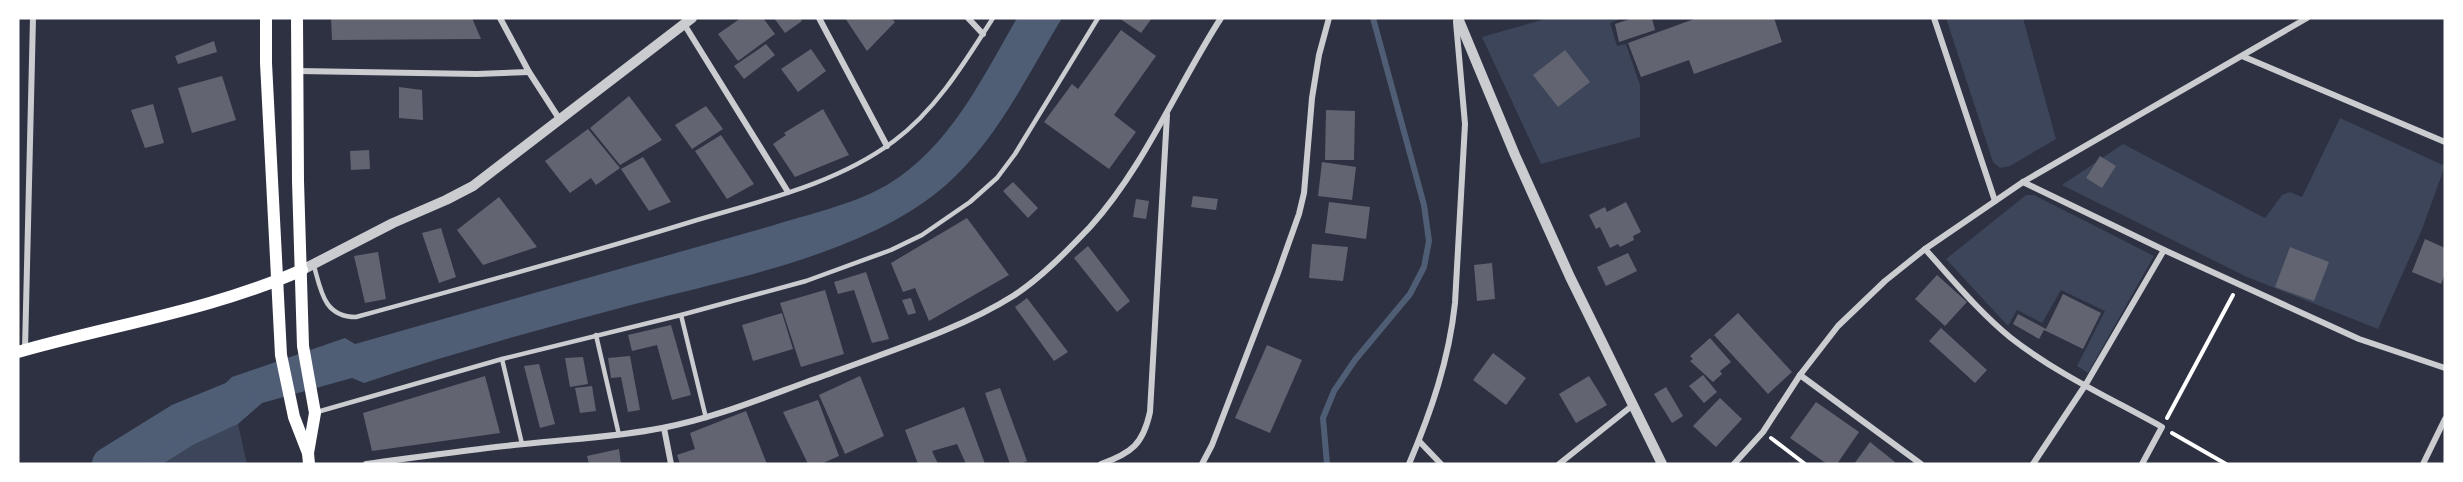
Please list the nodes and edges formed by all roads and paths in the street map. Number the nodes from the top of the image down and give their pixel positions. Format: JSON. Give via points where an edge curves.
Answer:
{"nodes":[{"id":1,"x":33,"y":18,"type":"edge"},
{"id":2,"x":266,"y":18,"type":"edge"},
{"id":3,"x":297,"y":18,"type":"edge"},
{"id":4,"x":500,"y":18,"type":"edge"},
{"id":5,"x":819,"y":18,"type":"edge"},
{"id":6,"x":968,"y":18,"type":"edge"},
{"id":7,"x":993,"y":18,"type":"edge"},
{"id":8,"x":1098,"y":18,"type":"edge"},
{"id":9,"x":1221,"y":18,"type":"edge"},
{"id":10,"x":1329,"y":18,"type":"edge"},
{"id":11,"x":1457,"y":18,"type":"edge"},
{"id":12,"x":1934,"y":18,"type":"edge"},
{"id":13,"x":2307,"y":18,"type":"edge"},
{"id":14,"x":688,"y":21,"type":"edge"},
{"id":15,"x":983,"y":34,"type":"junction"},
{"id":16,"x":2242,"y":56,"type":"junction"},
{"id":17,"x":299,"y":71,"type":"junction"},
{"id":18,"x":529,"y":72,"type":"junction"},
{"id":19,"x":1167,"y":114,"type":"junction"},
{"id":20,"x":560,"y":120,"type":"junction"},
{"id":21,"x":2445,"y":142,"type":"edge"},
{"id":22,"x":887,"y":146,"type":"junction"},
{"id":23,"x":2023,"y":182,"type":"junction"},
{"id":24,"x":788,"y":192,"type":"junction"},
{"id":25,"x":1995,"y":201,"type":"junction"},
{"id":26,"x":1925,"y":249,"type":"junction"},
{"id":27,"x":2164,"y":250,"type":"junction"},
{"id":28,"x":308,"y":267,"type":"junction"},
{"id":29,"x":278,"y":281,"type":"junction"},
{"id":30,"x":2238,"y":285,"type":"junction"},
{"id":31,"x":681,"y":315,"type":"junction"},
{"id":32,"x":596,"y":335,"type":"junction"},
{"id":33,"x":22,"y":351,"type":"edge"},
{"id":34,"x":502,"y":359,"type":"junction"},
{"id":35,"x":2445,"y":368,"type":"edge"},
{"id":36,"x":1800,"y":375,"type":"junction"},
{"id":37,"x":2086,"y":384,"type":"junction"},
{"id":38,"x":1633,"y":405,"type":"junction"},
{"id":39,"x":315,"y":412,"type":"junction"},
{"id":40,"x":706,"y":418,"type":"junction"},
{"id":41,"x":2445,"y":420,"type":"edge"},
{"id":42,"x":2162,"y":427,"type":"junction"},
{"id":43,"x":664,"y":428,"type":"junction"},
{"id":44,"x":1763,"y":432,"type":"junction"},
{"id":45,"x":619,"y":435,"type":"junction"},
{"id":46,"x":1419,"y":441,"type":"junction"},
{"id":47,"x":522,"y":444,"type":"junction"},
{"id":48,"x":308,"y":458,"type":"edge"},
{"id":49,"x":366,"y":464,"type":"edge"},
{"id":50,"x":671,"y":464,"type":"edge"},
{"id":51,"x":1101,"y":464,"type":"edge"},
{"id":52,"x":1202,"y":464,"type":"edge"},
{"id":53,"x":1409,"y":464,"type":"edge"},
{"id":54,"x":1441,"y":464,"type":"edge"},
{"id":55,"x":1559,"y":464,"type":"edge"},
{"id":56,"x":1662,"y":464,"type":"edge"},
{"id":57,"x":1734,"y":464,"type":"edge"},
{"id":58,"x":1805,"y":464,"type":"edge"},
{"id":59,"x":1921,"y":464,"type":"edge"},
{"id":60,"x":2033,"y":464,"type":"edge"},
{"id":61,"x":2142,"y":464,"type":"edge"},
{"id":62,"x":2226,"y":464,"type":"edge"},
{"id":63,"x":2423,"y":464,"type":"edge"}],
"edges":[{"from":1,"to":33,"type":"street"},
{"from":2,"to":29,"type":"main road"},
{"from":3,"to":17,"type":"main road"},
{"from":4,"to":18,"type":"street"},
{"from":5,"to":22,"type":"street"},
{"from":6,"to":15,"type":"street"},
{"from":7,"to":15,"type":"lane"},
{"from":8,"to":31,"type":"lane","via":[[997,178],[945,220],[867,260]]},
{"from":9,"to":19,"type":"street"},
{"from":10,"to":52,"type":"street","via":[[1312,98],[1299,214]]},
{"from":11,"to":38,"type":"street","via":[[1570,277]]},
{"from":11,"to":46,"type":"street","via":[[1465,124],[1453,327],[1441,378]]},
{"from":12,"to":25,"type":"street"},
{"from":13,"to":16,"type":"street"},
{"from":14,"to":20,"type":"street"},
{"from":14,"to":24,"type":"street"},
{"from":15,"to":22,"type":"lane","via":[[930,107]]},
{"from":16,"to":21,"type":"street"},
{"from":16,"to":23,"type":"street"},
{"from":17,"to":18,"type":"street"},
{"from":17,"to":28,"type":"main road","via":[[298,180]]},
{"from":18,"to":20,"type":"street"},
{"from":19,"to":40,"type":"street","via":[[1091,225],[1028,286],[961,322]]},
{"from":19,"to":51,"type":"street","via":[[1150,412],[1138,444]]},
{"from":20,"to":28,"type":"street","via":[[473,186]]},
{"from":22,"to":24,"type":"lane","via":[[832,176]]},
{"from":23,"to":25,"type":"street"},
{"from":23,"to":27,"type":"street"},
{"from":24,"to":28,"type":"lane","via":[[626,242],[356,317],[340,315],[327,306]]},
{"from":25,"to":26,"type":"street"},
{"from":26,"to":36,"type":"street","via":[[1884,281],[1838,326]]},
{"from":26,"to":37,"type":"street","via":[[1978,308],[2012,338]]},
{"from":27,"to":30,"type":"street"},
{"from":27,"to":37,"type":"street"},
{"from":28,"to":29,"type":"main road"},
{"from":28,"to":39,"type":"main road","via":[[303,346]]},
{"from":29,"to":33,"type":"main road"},
{"from":29,"to":48,"type":"main road","via":[[281,355],[294,417]]},
{"from":30,"to":35,"type":"street","via":[[2359,339]]},
{"from":30,"to":42,"type":"path"},
{"from":31,"to":32,"type":"lane"},
{"from":31,"to":40,"type":"lane"},
{"from":32,"to":34,"type":"lane"},
{"from":32,"to":45,"type":"lane"},
{"from":34,"to":39,"type":"lane"},
{"from":34,"to":47,"type":"lane"},
{"from":36,"to":44,"type":"street"},
{"from":36,"to":59,"type":"street"},
{"from":37,"to":42,"type":"street"},
{"from":37,"to":60,"type":"street"},
{"from":38,"to":55,"type":"street"},
{"from":38,"to":56,"type":"street"},
{"from":39,"to":48,"type":"main road"},
{"from":40,"to":43,"type":"street"},
{"from":41,"to":63,"type":"street"},
{"from":42,"to":61,"type":"street"},
{"from":42,"to":62,"type":"path"},
{"from":43,"to":45,"type":"street"},
{"from":43,"to":50,"type":"street"},
{"from":44,"to":57,"type":"street"},
{"from":44,"to":58,"type":"path"},
{"from":45,"to":47,"type":"street"},
{"from":46,"to":53,"type":"street"},
{"from":46,"to":54,"type":"street"},
{"from":47,"to":49,"type":"street"}]}
